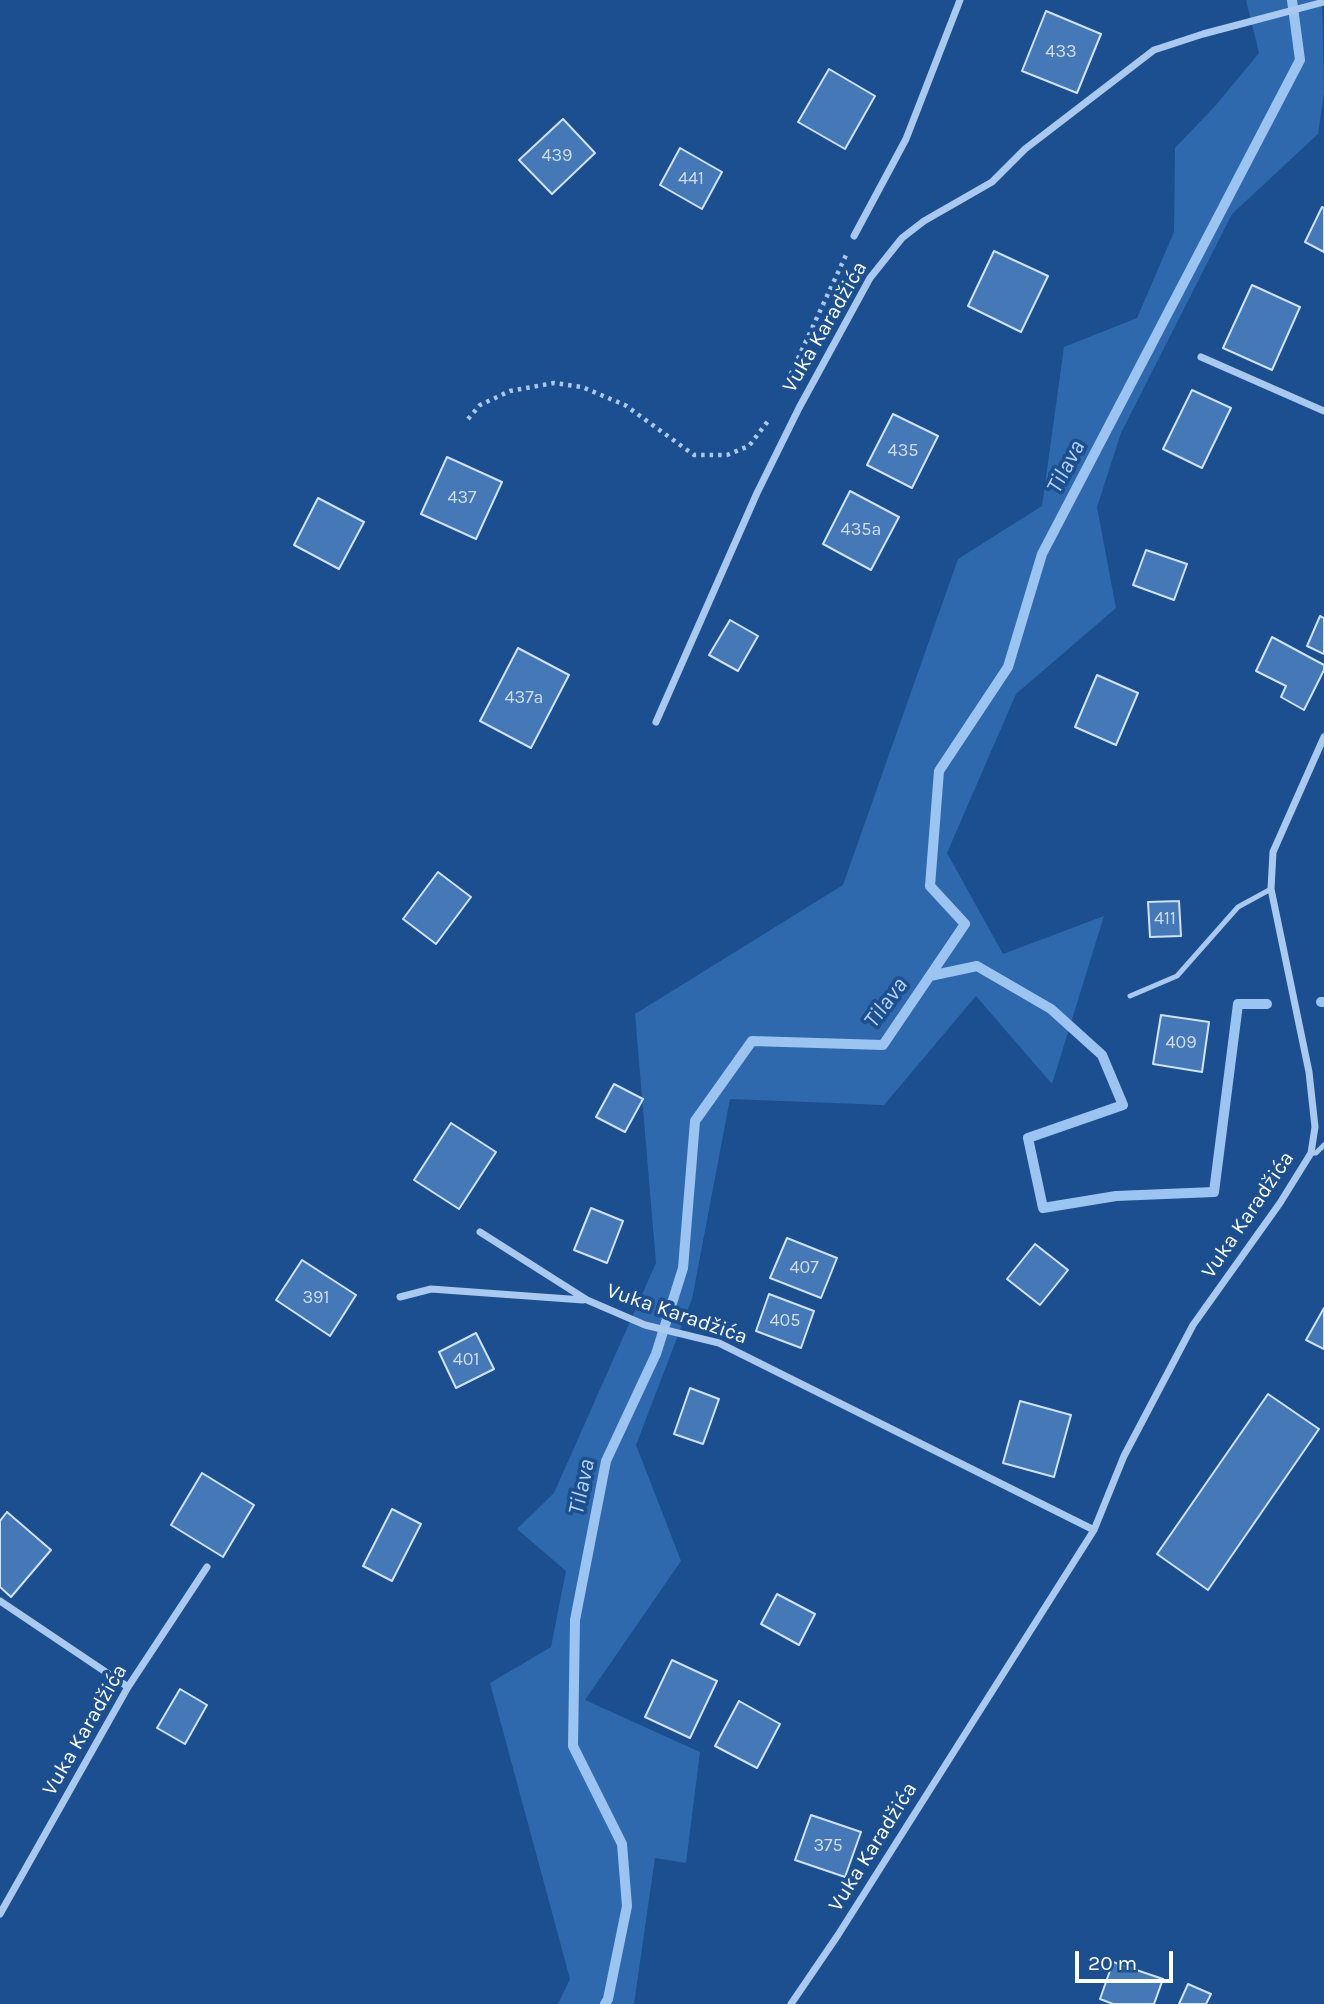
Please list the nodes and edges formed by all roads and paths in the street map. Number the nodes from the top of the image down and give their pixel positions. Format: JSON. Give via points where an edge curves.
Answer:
{"nodes":[{"id":1,"x":960,"y":0,"type":"edge"},
{"id":2,"x":1324,"y":2,"type":"edge"},
{"id":3,"x":854,"y":236,"type":"joint"},
{"id":4,"x":1201,"y":357,"type":"dead end"},
{"id":5,"x":781,"y":394,"type":"dead end"},
{"id":6,"x":1324,"y":411,"type":"edge"},
{"id":7,"x":468,"y":419,"type":"dead end"},
{"id":8,"x":769,"y":419,"type":"dead end"},
{"id":9,"x":656,"y":722,"type":"dead end"},
{"id":10,"x":1324,"y":737,"type":"edge"},
{"id":11,"x":1271,"y":889,"type":"junction"},
{"id":12,"x":1130,"y":996,"type":"dead end"},
{"id":13,"x":1324,"y":1145,"type":"edge"},
{"id":14,"x":1311,"y":1153,"type":"junction"},
{"id":15,"x":480,"y":1232,"type":"dead end"},
{"id":16,"x":400,"y":1297,"type":"dead end"},
{"id":17,"x":587,"y":1300,"type":"junction"},
{"id":18,"x":1094,"y":1530,"type":"junction"},
{"id":19,"x":207,"y":1567,"type":"dead end"},
{"id":20,"x":0,"y":1601,"type":"edge"},
{"id":21,"x":128,"y":1687,"type":"junction"},
{"id":22,"x":0,"y":1914,"type":"edge"},
{"id":23,"x":792,"y":2004,"type":"edge"}],
"edges":[{"from":1,"to":3,"type":"street","name":"Vuka Karadžića","via":[[906,139]]},
{"from":2,"to":9,"type":"street","name":"Vuka Karadžića","via":[[1154,50],[1025,149],[992,182],[902,238],[870,278],[799,408]]},
{"from":3,"to":5,"type":"path"},
{"from":4,"to":6,"type":"street"},
{"from":7,"to":8,"type":"path","via":[[480,405],[510,391],[554,383],[582,387],[625,405],[694,455],[727,455],[749,446]]},
{"from":10,"to":11,"type":"street","name":"Vuka Karadžića","via":[[1273,852]]},
{"from":11,"to":12,"type":"lane","via":[[1238,908],[1177,976]]},
{"from":11,"to":14,"type":"street","name":"Vuka Karadžića","via":[[1309,1072],[1315,1127]]},
{"from":13,"to":14,"type":"lane"},
{"from":14,"to":18,"type":"street","name":"Vuka Karadžića","via":[[1193,1325],[1124,1456]]},
{"from":15,"to":17,"type":"street","name":"Vuka Karadžića"},
{"from":16,"to":17,"type":"street","via":[[431,1289]]},
{"from":17,"to":18,"type":"street","name":"Vuka Karadžića","via":[[645,1325],[719,1343]]},
{"from":18,"to":23,"type":"street","name":"Vuka Karadžića"},
{"from":19,"to":21,"type":"street","name":"Vuka Karadžića"},
{"from":20,"to":21,"type":"street"},
{"from":21,"to":22,"type":"street","name":"Vuka Karadžića"}]}
